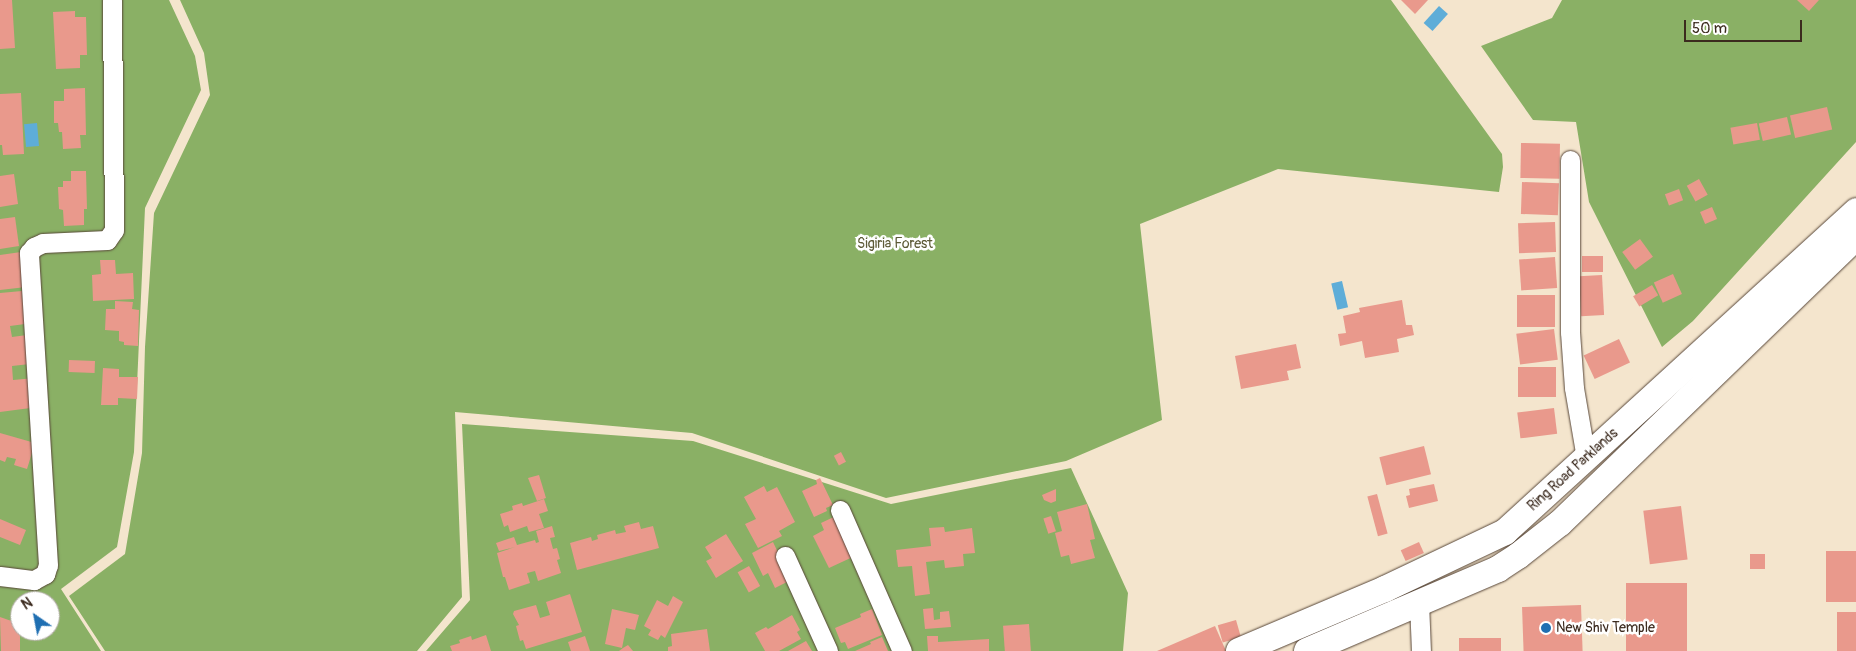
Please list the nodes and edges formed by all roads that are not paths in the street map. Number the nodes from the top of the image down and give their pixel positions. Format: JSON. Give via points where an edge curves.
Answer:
{"nodes":[{"id":1,"x":112,"y":0,"type":"edge"},
{"id":2,"x":1570,"y":160,"type":"dead end"},
{"id":3,"x":1856,"y":211,"type":"edge"},
{"id":4,"x":1856,"y":238,"type":"edge"},
{"id":5,"x":1586,"y":458,"type":"junction"},
{"id":6,"x":840,"y":510,"type":"dead end"},
{"id":7,"x":785,"y":556,"type":"dead end"},
{"id":8,"x":0,"y":576,"type":"edge"},
{"id":9,"x":1385,"y":589,"type":"junction"},
{"id":10,"x":1419,"y":602,"type":"junction"},
{"id":11,"x":1396,"y":612,"type":"junction"},
{"id":12,"x":828,"y":651,"type":"edge"},
{"id":13,"x":902,"y":651,"type":"edge"},
{"id":14,"x":1239,"y":651,"type":"edge"},
{"id":15,"x":1307,"y":651,"type":"edge"},
{"id":16,"x":1421,"y":651,"type":"edge"}],
"edges":[{"from":1,"to":8,"type":"street","via":[[114,230],[107,240],[43,243],[29,253],[48,564],[45,574],[34,580]]},
{"from":2,"to":5,"type":"street","via":[[1570,332],[1574,388]]},
{"from":3,"to":5,"type":"street","name":"Ring Road Parklands"},
{"from":4,"to":10,"type":"street","name":"Ring Road Parklands","via":[[1545,536],[1498,569]]},
{"from":5,"to":9,"type":"street","name":"Ring Road Parklands","via":[[1505,532]]},
{"from":6,"to":13,"type":"street"},
{"from":7,"to":12,"type":"street"},
{"from":9,"to":11,"type":"street"},
{"from":9,"to":14,"type":"street","name":"Ring Road Parklands"},
{"from":10,"to":11,"type":"street","name":"Ring Road Parklands"},
{"from":10,"to":16,"type":"street"},
{"from":11,"to":15,"type":"street","name":"Ring Road Parklands"}]}
